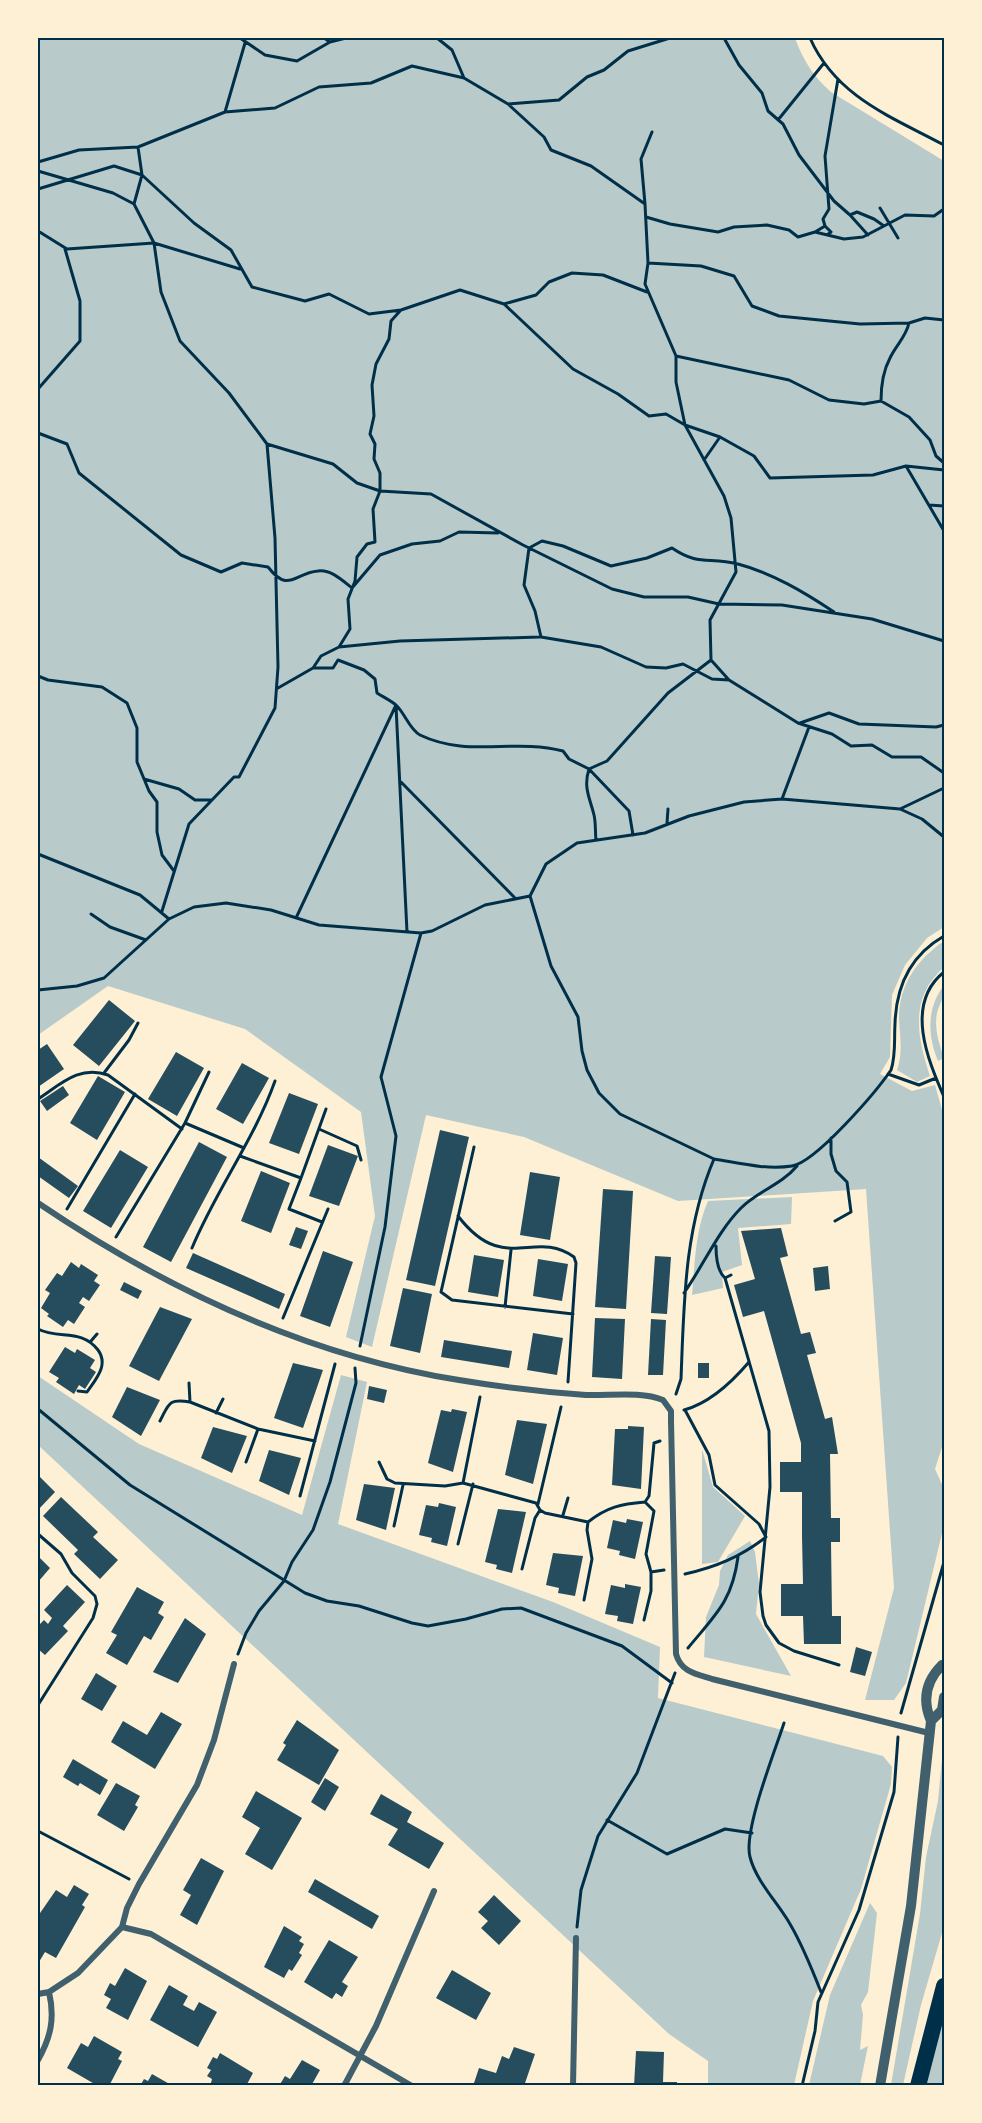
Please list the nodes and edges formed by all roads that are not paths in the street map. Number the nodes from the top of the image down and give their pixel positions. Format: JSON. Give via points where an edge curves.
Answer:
{"nodes":[{"id":1,"x":38,"y":1203,"type":"edge"},
{"id":2,"x":234,"y":1664,"type":"road end"},
{"id":3,"x":944,"y":1664,"type":"edge"},
{"id":4,"x":945,"y":1697,"type":"edge"},
{"id":5,"x":930,"y":1727,"type":"junction"},
{"id":6,"x":434,"y":1891,"type":"dead end"},
{"id":7,"x":122,"y":1927,"type":"junction"},
{"id":8,"x":576,"y":1938,"type":"road end"},
{"id":9,"x":945,"y":1986,"type":"edge"},
{"id":10,"x":49,"y":1992,"type":"junction"},
{"id":11,"x":38,"y":1994,"type":"edge"},
{"id":12,"x":361,"y":2056,"type":"junction"},
{"id":13,"x":38,"y":2060,"type":"edge"},
{"id":14,"x":344,"y":2085,"type":"edge"},
{"id":15,"x":412,"y":2085,"type":"edge"},
{"id":16,"x":573,"y":2085,"type":"edge"},
{"id":17,"x":879,"y":2085,"type":"edge"},
{"id":18,"x":918,"y":2085,"type":"edge"}],
"edges":[{"from":1,"to":5,"type":"street","via":[[148,1272],[190,1292],[289,1334],[378,1363],[495,1386],[663,1400],[671,1420],[678,1663],[689,1671]]},
{"from":2,"to":7,"type":"street","via":[[214,1740],[197,1785],[139,1884]]},
{"from":3,"to":5,"type":"street","via":[[930,1678],[925,1707]]},
{"from":4,"to":5,"type":"street","via":[[942,1710]]},
{"from":5,"to":17,"type":"street","via":[[911,1906]]},
{"from":6,"to":12,"type":"street"},
{"from":7,"to":10,"type":"street","via":[[78,1973]]},
{"from":7,"to":12,"type":"street","via":[[151,1934]]},
{"from":8,"to":16,"type":"street"},
{"from":9,"to":18,"type":"highway"},
{"from":10,"to":11,"type":"street"},
{"from":10,"to":13,"type":"street","via":[[54,2014]]},
{"from":12,"to":14,"type":"street"},
{"from":12,"to":15,"type":"street"}]}
